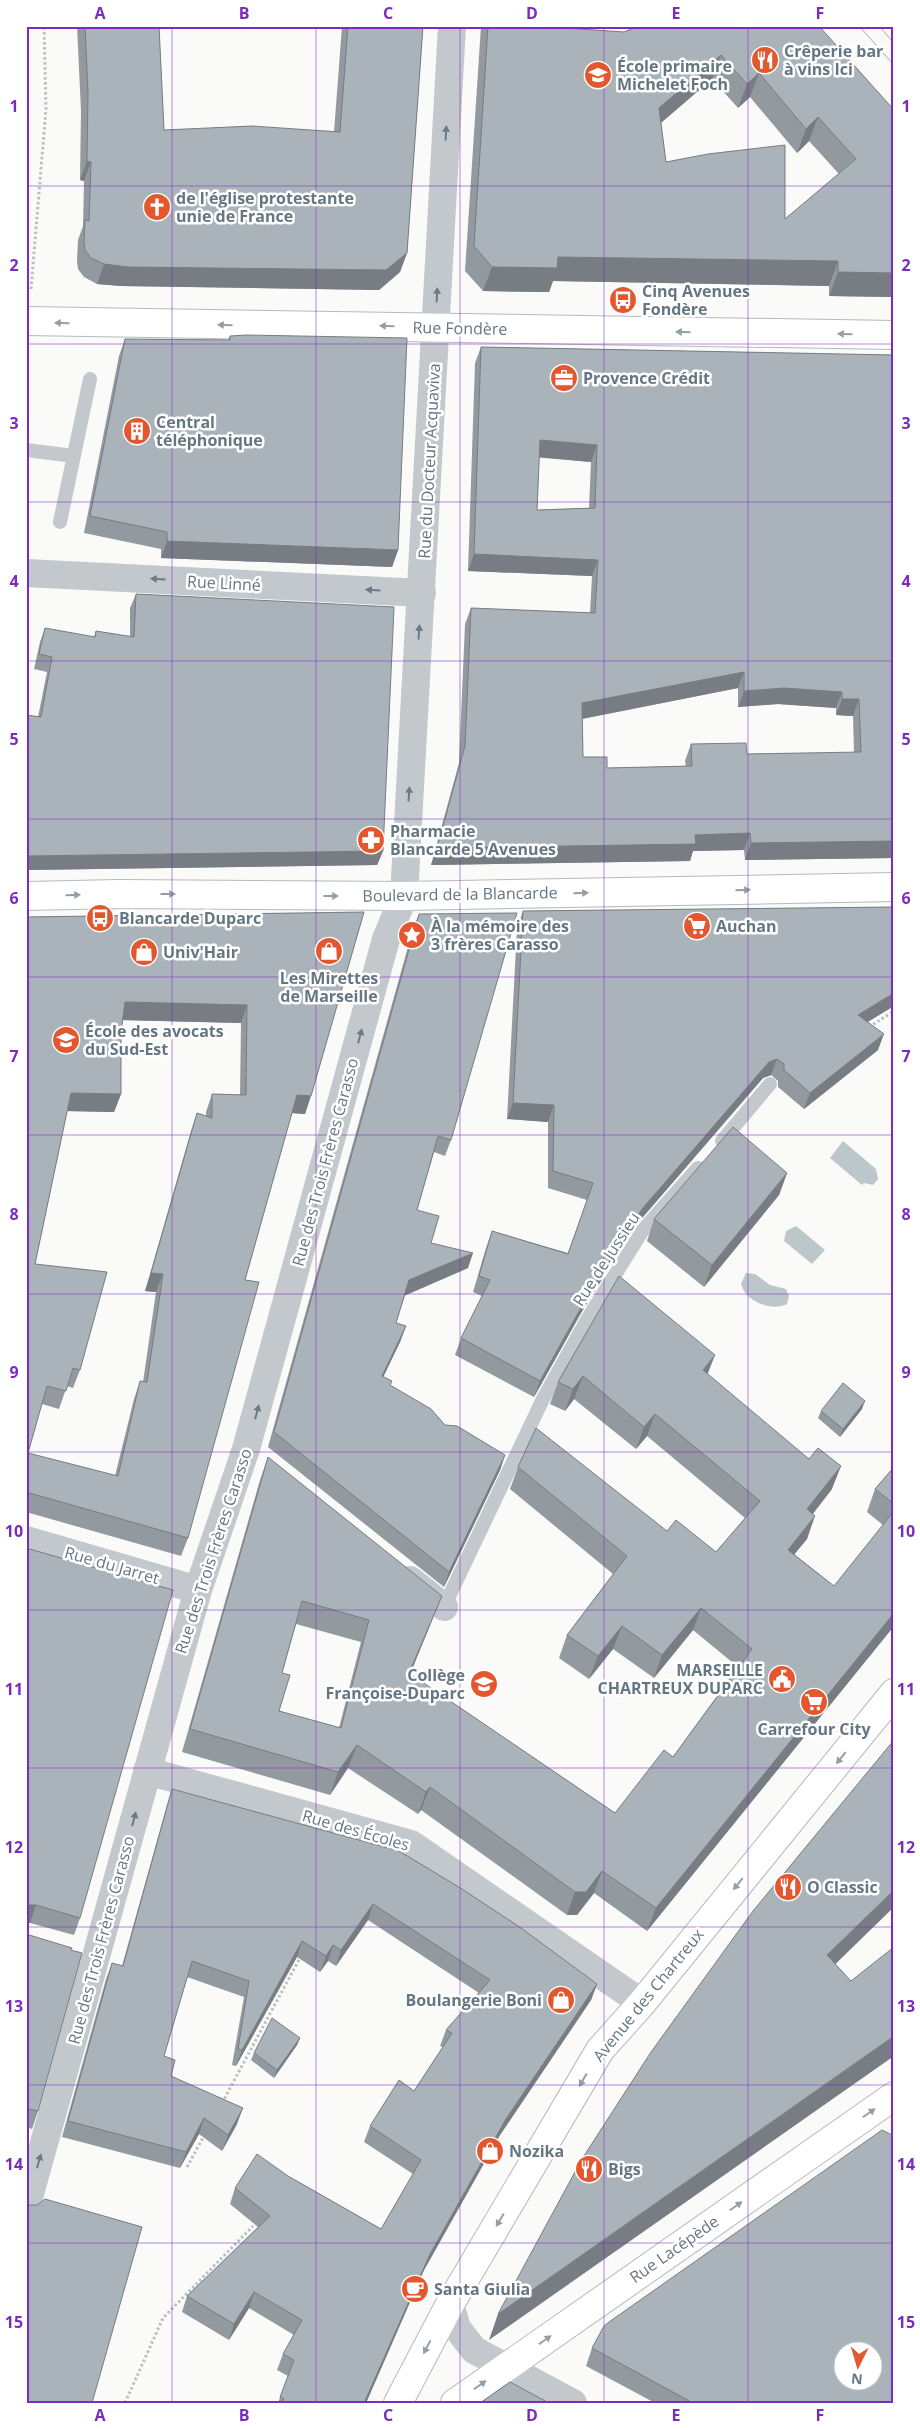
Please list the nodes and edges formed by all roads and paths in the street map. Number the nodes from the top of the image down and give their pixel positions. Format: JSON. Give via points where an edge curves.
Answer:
{"nodes":[{"id":1,"x":44,"y":26,"type":"edge"},
{"id":2,"x":452,"y":26,"type":"edge"},
{"id":3,"x":28,"y":310,"type":"edge"},
{"id":4,"x":436,"y":327,"type":"junction"},
{"id":5,"x":894,"y":335,"type":"edge"},
{"id":6,"x":90,"y":379,"type":"dead end"},
{"id":7,"x":26,"y":450,"type":"edge"},
{"id":8,"x":74,"y":456,"type":"junction"},
{"id":9,"x":60,"y":522,"type":"dead end"},
{"id":10,"x":26,"y":573,"type":"edge"},
{"id":11,"x":422,"y":592,"type":"junction"},
{"id":12,"x":894,"y":887,"type":"edge"},
{"id":13,"x":26,"y":896,"type":"edge"},
{"id":14,"x":404,"y":896,"type":"junction"},
{"id":15,"x":894,"y":1011,"type":"edge"},
{"id":16,"x":863,"y":1030,"type":"edge"},
{"id":17,"x":770,"y":1084,"type":"dead end"},
{"id":18,"x":246,"y":1449,"type":"junction"},
{"id":19,"x":270,"y":1467,"type":"edge"},
{"id":20,"x":26,"y":1540,"type":"edge"},
{"id":21,"x":391,"y":1565,"type":"edge"},
{"id":22,"x":198,"y":1590,"type":"junction"},
{"id":23,"x":444,"y":1608,"type":"joint"},
{"id":24,"x":894,"y":1694,"type":"edge"},
{"id":25,"x":147,"y":1771,"type":"junction"},
{"id":26,"x":303,"y":1950,"type":"edge"},
{"id":27,"x":70,"y":1951,"type":"edge"},
{"id":28,"x":97,"y":1958,"type":"junction"},
{"id":29,"x":642,"y":2003,"type":"junction"},
{"id":30,"x":894,"y":2096,"type":"edge"},
{"id":31,"x":220,"y":2106,"type":"edge"},
{"id":32,"x":206,"y":2132,"type":"edge"},
{"id":33,"x":187,"y":2167,"type":"edge"},
{"id":34,"x":26,"y":2208,"type":"edge"},
{"id":35,"x":253,"y":2226,"type":"dead end"},
{"id":36,"x":450,"y":2304,"type":"junction"},
{"id":37,"x":505,"y":2368,"type":"junction"},
{"id":38,"x":407,"y":2398,"type":"edge"},
{"id":39,"x":125,"y":2403,"type":"edge"},
{"id":40,"x":455,"y":2403,"type":"edge"},
{"id":41,"x":573,"y":2403,"type":"edge"}],
"edges":[{"from":1,"to":3,"type":"path","via":[[46,109]]},
{"from":4,"to":2,"type":"street","name":"Rue du Docteur Acquaviva","one_way":true},
{"from":4,"to":3,"type":"street","name":"Rue Fondère","one_way":true},
{"from":5,"to":4,"type":"street","name":"Rue Fondère","one_way":true},
{"from":4,"to":11,"type":"street","name":"Rue du Docteur Acquaviva"},
{"from":6,"to":8,"type":"lane"},
{"from":7,"to":8,"type":"lane"},
{"from":8,"to":9,"type":"lane"},
{"from":11,"to":10,"type":"street","name":"Rue Linné","one_way":true},
{"from":14,"to":11,"type":"street","name":"Rue du Docteur Acquaviva","one_way":true},
{"from":14,"to":12,"type":"street","name":"Boulevard de la Blancarde","one_way":true},
{"from":13,"to":14,"type":"street","name":"Boulevard de la Blancarde","one_way":true},
{"from":18,"to":14,"type":"street","name":"Rue des Trois Frères Carasso","one_way":true,"via":[[386,939]]},
{"from":15,"to":16,"type":"path"},
{"from":17,"to":23,"type":"lane","name":"Rue de Jussieu","via":[[642,1230],[543,1399]]},
{"from":18,"to":19,"type":"street"},
{"from":18,"to":22,"type":"street","name":"Rue des Trois Frères Carasso"},
{"from":20,"to":22,"type":"street","name":"Rue du Jarret"},
{"from":21,"to":23,"type":"street"},
{"from":22,"to":25,"type":"street","name":"Rue des Trois Frères Carasso"},
{"from":24,"to":29,"type":"street","name":"Avenue des Chartreux","one_way":true},
{"from":28,"to":25,"type":"street","name":"Rue des Trois Frères Carasso","one_way":true},
{"from":25,"to":29,"type":"street","name":"Rue des Écoles","via":[[411,1844]]},
{"from":26,"to":31,"type":"path"},
{"from":27,"to":28,"type":"street"},
{"from":34,"to":28,"type":"street","name":"Rue des Trois Frères Carasso","one_way":true},
{"from":29,"to":36,"type":"street","name":"Avenue des Chartreux","one_way":true,"via":[[600,2050]]},
{"from":37,"to":30,"type":"street","name":"Rue Lacépède","one_way":true},
{"from":32,"to":33,"type":"path"},
{"from":35,"to":39,"type":"path","via":[[163,2318]]},
{"from":36,"to":37,"type":"street","via":[[457,2328],[474,2350]]},
{"from":36,"to":38,"type":"street","name":"Avenue des Chartreux","one_way":true},
{"from":40,"to":37,"type":"street","name":"Rue Lacépède","one_way":true},
{"from":37,"to":41,"type":"street"}]}
